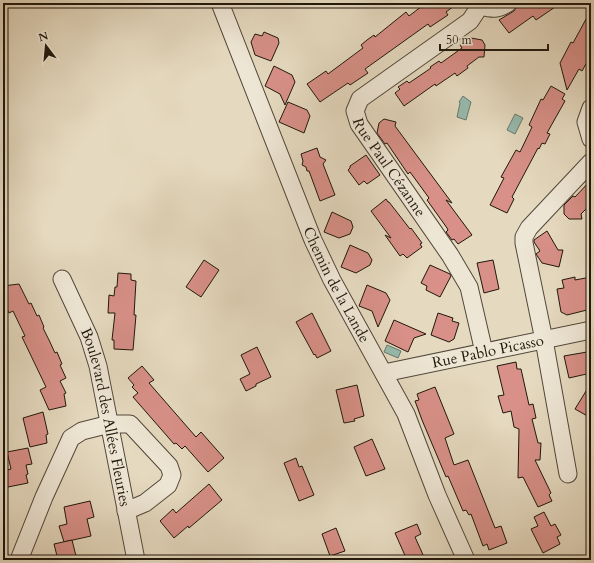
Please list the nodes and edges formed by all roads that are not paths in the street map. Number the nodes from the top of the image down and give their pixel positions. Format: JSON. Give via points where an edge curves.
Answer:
{"nodes":[{"id":1,"x":220,"y":3,"type":"edge"},
{"id":2,"x":508,"y":3,"type":"edge"},
{"id":3,"x":480,"y":5,"type":"edge"},
{"id":4,"x":591,"y":108,"type":"edge"},
{"id":5,"x":591,"y":140,"type":"edge"},
{"id":6,"x":591,"y":162,"type":"edge"},
{"id":7,"x":62,"y":279,"type":"dead end"},
{"id":8,"x":591,"y":330,"type":"edge"},
{"id":9,"x":544,"y":340,"type":"junction"},
{"id":10,"x":484,"y":352,"type":"junction"},
{"id":11,"x":384,"y":373,"type":"junction"},
{"id":12,"x":110,"y":424,"type":"junction"},
{"id":13,"x":568,"y":474,"type":"dead end"},
{"id":14,"x":126,"y":511,"type":"junction"},
{"id":15,"x":19,"y":560,"type":"edge"},
{"id":16,"x":136,"y":560,"type":"edge"},
{"id":17,"x":467,"y":560,"type":"edge"},
{"id":18,"x":474,"y":560,"type":"edge"}],
"edges":[{"from":1,"to":11,"type":"street","name":"Chemin de la Lande","via":[[307,228],[332,280]]},
{"from":2,"to":3,"type":"street","via":[[492,10]]},
{"from":3,"to":10,"type":"street","name":"Rue Paul Cézanne","via":[[470,21],[360,99],[355,111],[359,124],[450,255],[469,287]]},
{"from":4,"to":5,"type":"street","via":[[586,122]]},
{"from":6,"to":9,"type":"street","via":[[529,228],[524,237]]},
{"from":7,"to":12,"type":"street","name":"Boulevard des Allées Fleuries","via":[[91,344]]},
{"from":8,"to":9,"type":"street","name":"Rue Pablo Picasso"},
{"from":9,"to":10,"type":"street","name":"Rue Pablo Picasso"},
{"from":9,"to":13,"type":"street"},
{"from":10,"to":11,"type":"street","name":"Rue Pablo Picasso"},
{"from":11,"to":17,"type":"street","name":"Chemin de la Lande","via":[[406,414],[437,495]]},
{"from":12,"to":14,"type":"street","name":"Boulevard des Allées Fleuries"},
{"from":12,"to":14,"type":"street","via":[[130,424],[169,466],[172,475],[168,485],[145,503]]},
{"from":12,"to":15,"type":"street","via":[[82,431],[71,438]]},
{"from":14,"to":16,"type":"street","name":"Boulevard des Allées Fleuries"},
{"from":17,"to":18,"type":"street"}]}
